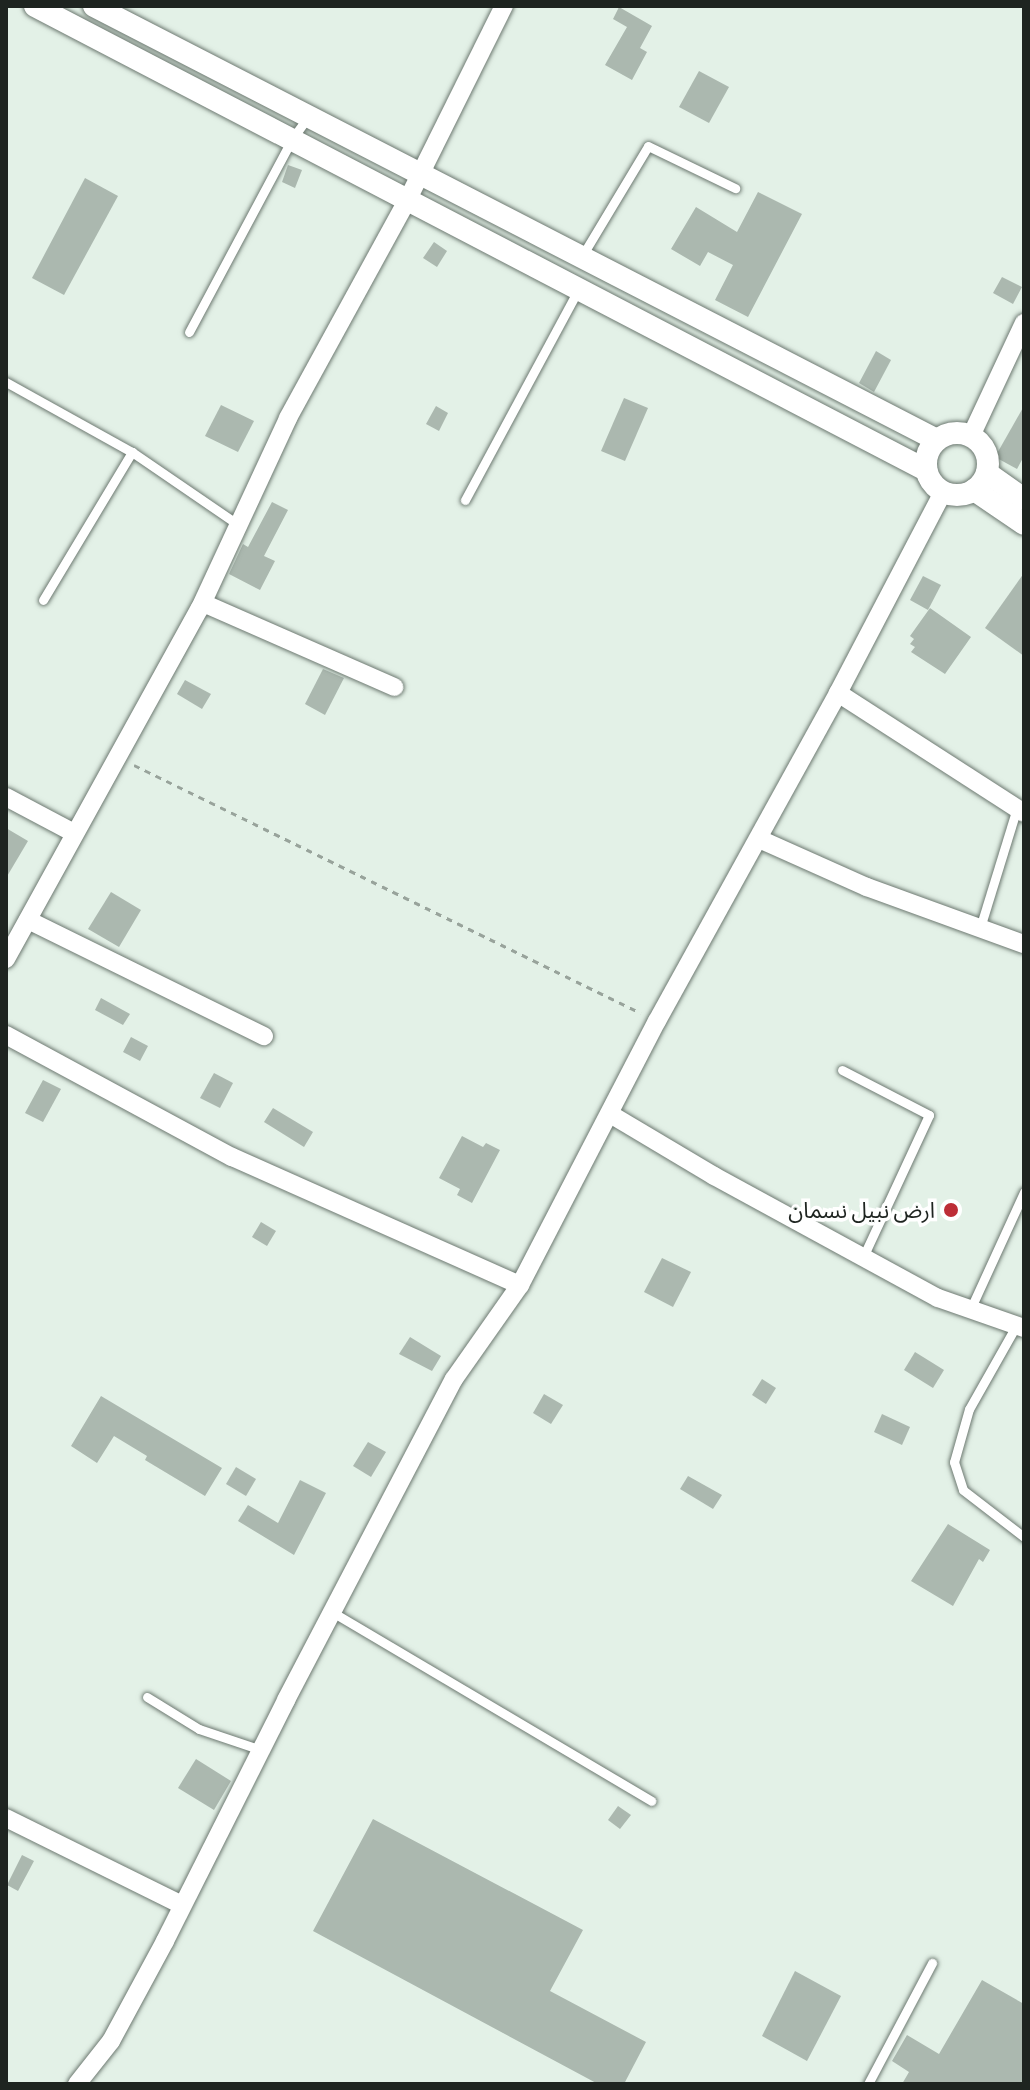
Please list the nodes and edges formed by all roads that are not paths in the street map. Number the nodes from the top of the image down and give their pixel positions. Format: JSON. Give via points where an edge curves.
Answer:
{"nodes":[{"id":1,"x":35,"y":6,"type":"edge"},
{"id":2,"x":504,"y":6,"type":"edge"},
{"id":3,"x":108,"y":9,"type":"edge"},
{"id":4,"x":309,"y":116,"type":"junction"},
{"id":5,"x":292,"y":139,"type":"junction"},
{"id":6,"x":420,"y":172,"type":"junction"},
{"id":7,"x":735,"y":188,"type":"dead end"},
{"id":8,"x":408,"y":199,"type":"junction"},
{"id":9,"x":582,"y":256,"type":"junction"},
{"id":10,"x":579,"y":288,"type":"junction"},
{"id":11,"x":1024,"y":323,"type":"edge"},
{"id":12,"x":189,"y":332,"type":"dead end"},
{"id":13,"x":6,"y":382,"type":"edge"},
{"id":14,"x":971,"y":436,"type":"junction"},
{"id":15,"x":937,"y":440,"type":"junction"},
{"id":16,"x":132,"y":452,"type":"junction"},
{"id":17,"x":926,"y":470,"type":"junction"},
{"id":18,"x":980,"y":482,"type":"junction"},
{"id":19,"x":943,"y":492,"type":"junction"},
{"id":20,"x":1024,"y":499,"type":"edge"},
{"id":21,"x":465,"y":500,"type":"dead end"},
{"id":22,"x":237,"y":524,"type":"junction"},
{"id":23,"x":1024,"y":524,"type":"edge"},
{"id":24,"x":43,"y":600,"type":"dead end"},
{"id":25,"x":203,"y":603,"type":"junction"},
{"id":26,"x":394,"y":687,"type":"dead end"},
{"id":27,"x":838,"y":693,"type":"junction"},
{"id":28,"x":6,"y":797,"type":"edge"},
{"id":29,"x":1020,"y":810,"type":"edge"},
{"id":30,"x":74,"y":833,"type":"junction"},
{"id":31,"x":759,"y":839,"type":"junction"},
{"id":32,"x":18,"y":928,"type":"edge"},
{"id":33,"x":980,"y":928,"type":"junction"},
{"id":34,"x":1024,"y":944,"type":"edge"},
{"id":35,"x":6,"y":959,"type":"edge"},
{"id":36,"x":6,"y":1035,"type":"edge"},
{"id":37,"x":264,"y":1036,"type":"dead end"},
{"id":38,"x":842,"y":1070,"type":"dead end"},
{"id":39,"x":610,"y":1114,"type":"junction"},
{"id":40,"x":1024,"y":1192,"type":"edge"},
{"id":41,"x":863,"y":1257,"type":"junction"},
{"id":42,"x":520,"y":1285,"type":"junction"},
{"id":43,"x":970,"y":1310,"type":"junction"},
{"id":44,"x":1020,"y":1327,"type":"edge"},
{"id":45,"x":1024,"y":1537,"type":"edge"},
{"id":46,"x":332,"y":1612,"type":"junction"},
{"id":47,"x":147,"y":1697,"type":"dead end"},
{"id":48,"x":261,"y":1750,"type":"junction"},
{"id":49,"x":651,"y":1801,"type":"dead end"},
{"id":50,"x":6,"y":1818,"type":"edge"},
{"id":51,"x":182,"y":1905,"type":"junction"},
{"id":52,"x":932,"y":1963,"type":"dead end"},
{"id":53,"x":77,"y":2084,"type":"edge"},
{"id":54,"x":868,"y":2084,"type":"edge"}],
"edges":[{"from":1,"to":5,"type":"street"},
{"from":2,"to":6,"type":"street"},
{"from":3,"to":4,"type":"street"},
{"from":4,"to":5,"type":"lane"},
{"from":4,"to":6,"type":"street"},
{"from":5,"to":8,"type":"street"},
{"from":5,"to":12,"type":"lane"},
{"from":6,"to":8,"type":"street"},
{"from":6,"to":9,"type":"street"},
{"from":7,"to":9,"type":"lane","via":[[648,146]]},
{"from":8,"to":10,"type":"street"},
{"from":8,"to":22,"type":"street","via":[[288,418]]},
{"from":9,"to":15,"type":"street"},
{"from":10,"to":17,"type":"street"},
{"from":10,"to":21,"type":"lane"},
{"from":11,"to":14,"type":"street","via":[[1014,355]]},
{"from":13,"to":16,"type":"lane"},
{"from":14,"to":15,"type":"street","via":[[953,433]]},
{"from":14,"to":18,"type":"street","via":[[987,456]]},
{"from":15,"to":17,"type":"street","via":[[927,453]]},
{"from":16,"to":22,"type":"lane"},
{"from":16,"to":24,"type":"lane"},
{"from":17,"to":19,"type":"street"},
{"from":18,"to":19,"type":"street","via":[[953,495]]},
{"from":18,"to":20,"type":"street"},
{"from":18,"to":23,"type":"street"},
{"from":19,"to":27,"type":"street"},
{"from":22,"to":25,"type":"street"},
{"from":25,"to":26,"type":"street"},
{"from":25,"to":30,"type":"street"},
{"from":27,"to":29,"type":"street"},
{"from":27,"to":31,"type":"street"},
{"from":28,"to":30,"type":"street"},
{"from":29,"to":33,"type":"lane"},
{"from":30,"to":32,"type":"street"},
{"from":31,"to":33,"type":"street","via":[[867,887]]},
{"from":31,"to":39,"type":"street"},
{"from":32,"to":35,"type":"street"},
{"from":32,"to":37,"type":"street"},
{"from":33,"to":34,"type":"street"},
{"from":36,"to":42,"type":"street","via":[[232,1157]]},
{"from":38,"to":41,"type":"lane","via":[[929,1115]]},
{"from":39,"to":41,"type":"street"},
{"from":39,"to":42,"type":"street"},
{"from":40,"to":43,"type":"lane"},
{"from":41,"to":43,"type":"street"},
{"from":42,"to":46,"type":"street","via":[[454,1379]]},
{"from":43,"to":44,"type":"street"},
{"from":44,"to":45,"type":"lane","via":[[969,1409],[954,1462],[963,1490]]},
{"from":46,"to":48,"type":"street"},
{"from":46,"to":49,"type":"lane"},
{"from":47,"to":48,"type":"lane","via":[[199,1729]]},
{"from":48,"to":51,"type":"street"},
{"from":50,"to":51,"type":"street"},
{"from":51,"to":53,"type":"street","via":[[111,2041]]},
{"from":52,"to":54,"type":"lane"}]}
